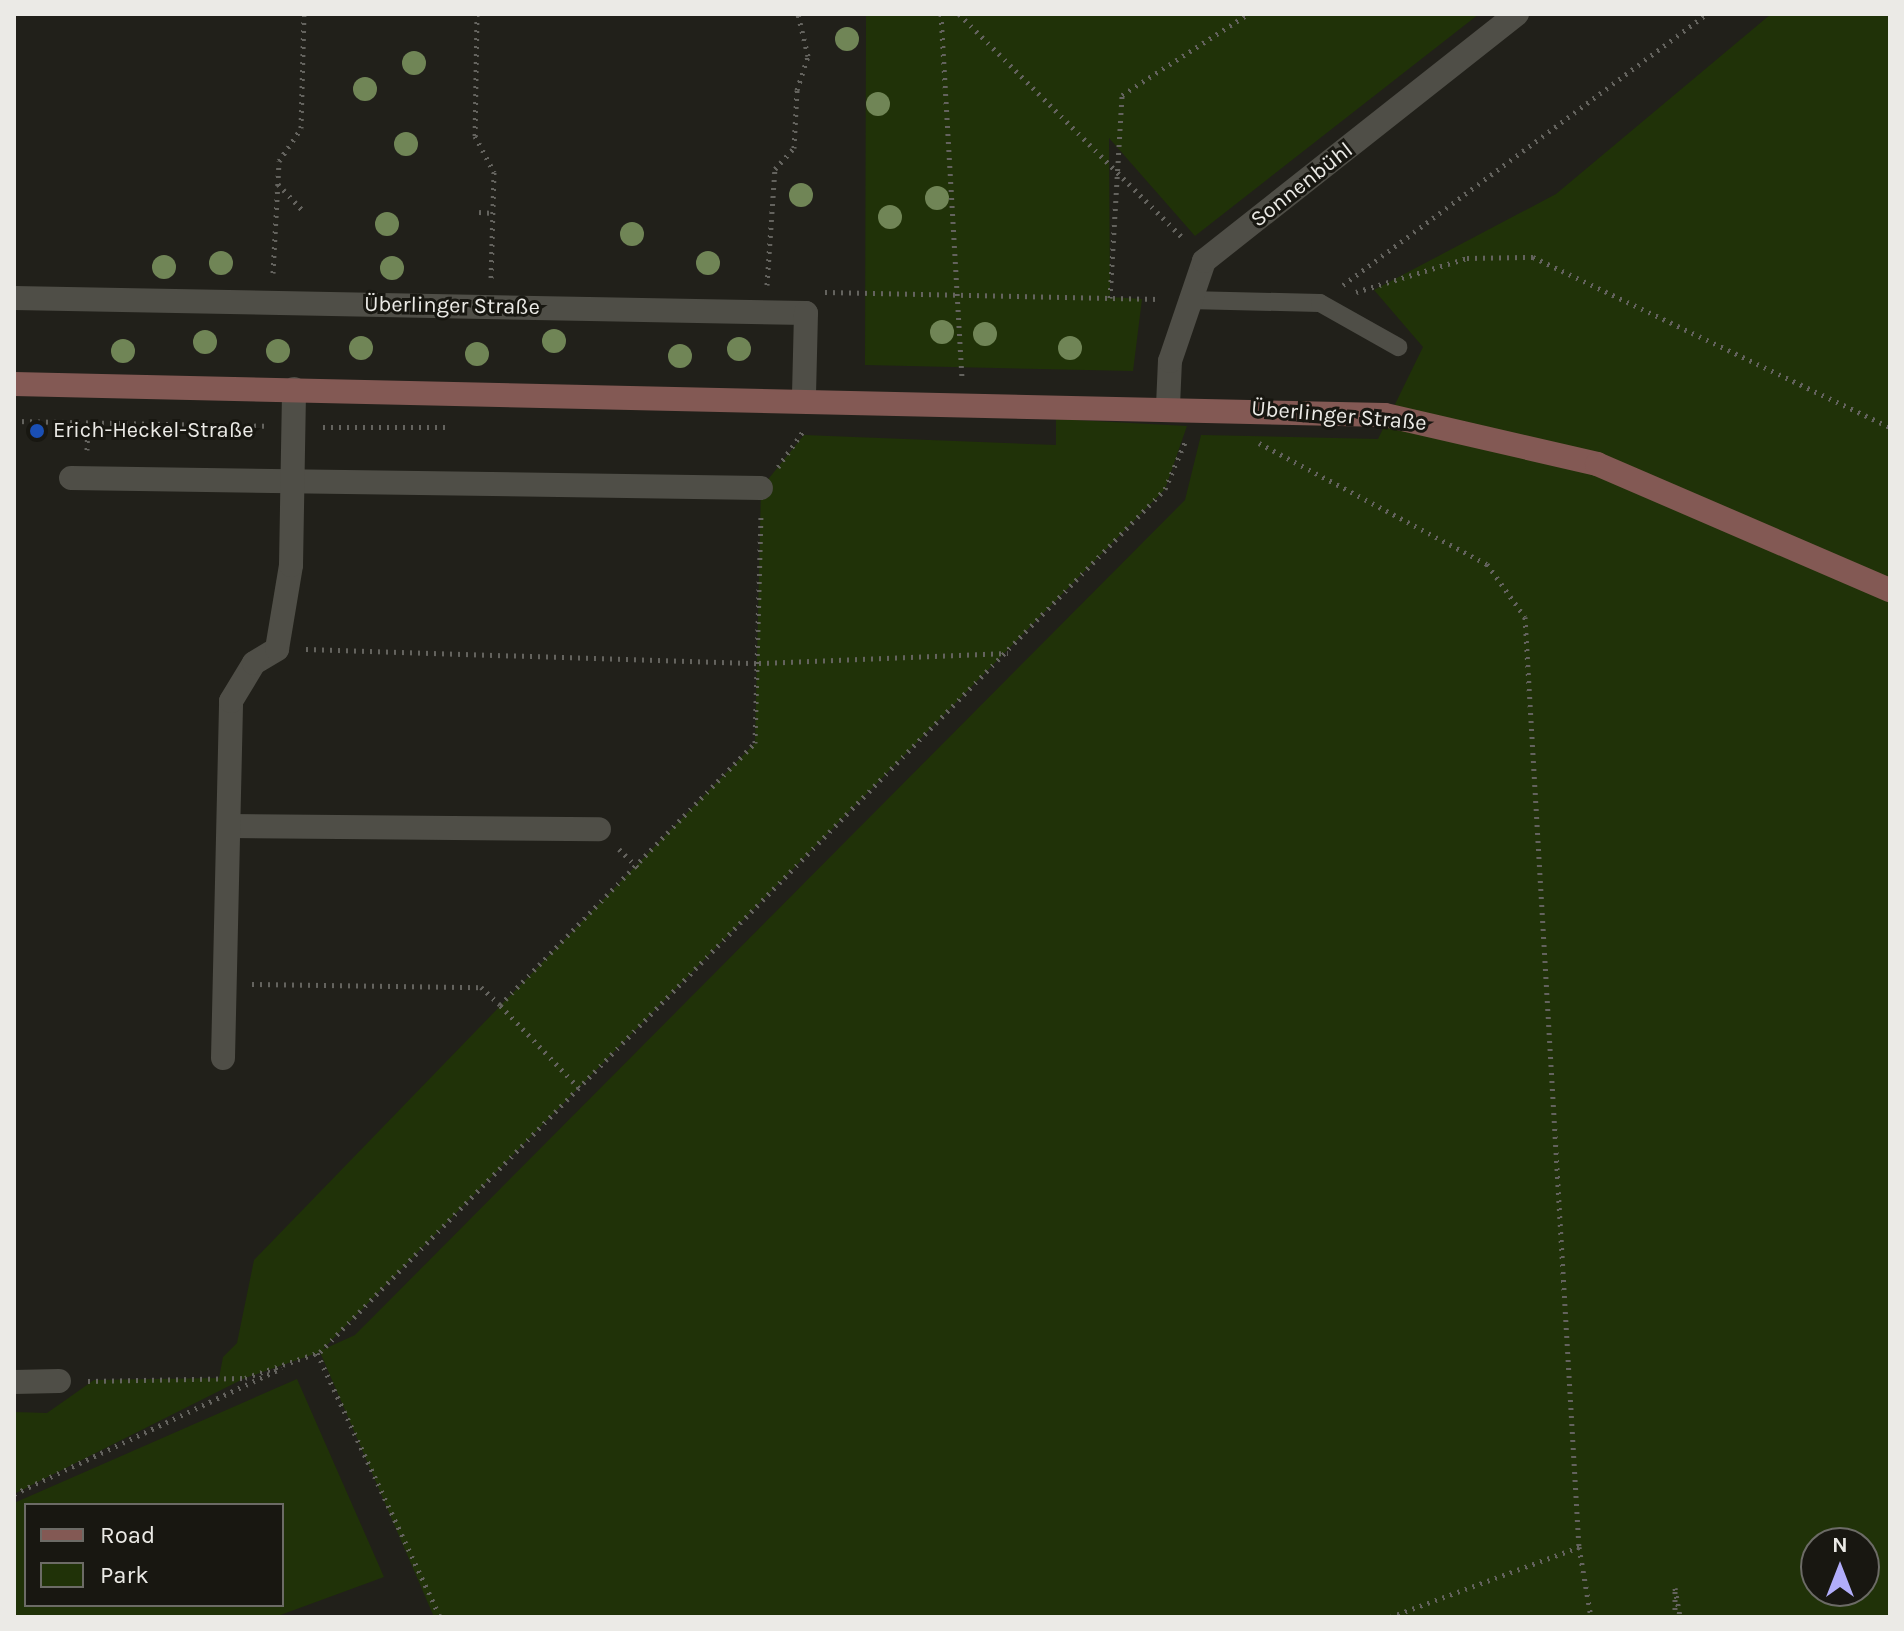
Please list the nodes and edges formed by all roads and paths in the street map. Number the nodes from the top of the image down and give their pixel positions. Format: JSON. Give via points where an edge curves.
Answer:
{"nodes":[{"id":1,"x":304,"y":14,"type":"edge"},
{"id":2,"x":477,"y":14,"type":"edge"},
{"id":3,"x":798,"y":14,"type":"edge"},
{"id":4,"x":941,"y":14,"type":"edge"},
{"id":5,"x":959,"y":14,"type":"edge"},
{"id":6,"x":1248,"y":14,"type":"edge"},
{"id":7,"x":1517,"y":14,"type":"edge"},
{"id":8,"x":1706,"y":14,"type":"edge"},
{"id":9,"x":1117,"y":165,"type":"junction"},
{"id":10,"x":278,"y":183,"type":"junction"},
{"id":11,"x":303,"y":211,"type":"dead end"},
{"id":12,"x":479,"y":212,"type":"dead end"},
{"id":13,"x":493,"y":213,"type":"junction"},
{"id":14,"x":1204,"y":261,"type":"junction"},
{"id":15,"x":766,"y":290,"type":"dead end"},
{"id":16,"x":827,"y":292,"type":"dead end"},
{"id":17,"x":960,"y":293,"type":"junction"},
{"id":18,"x":14,"y":298,"type":"edge"},
{"id":19,"x":1110,"y":298,"type":"junction"},
{"id":20,"x":1188,"y":300,"type":"junction"},
{"id":21,"x":272,"y":302,"type":"junction"},
{"id":22,"x":1320,"y":303,"type":"junction"},
{"id":23,"x":489,"y":308,"type":"junction"},
{"id":24,"x":1398,"y":347,"type":"dead end"},
{"id":25,"x":14,"y":384,"type":"edge"},
{"id":26,"x":294,"y":389,"type":"junction"},
{"id":27,"x":804,"y":397,"type":"junction"},
{"id":28,"x":962,"y":400,"type":"junction"},
{"id":29,"x":1178,"y":406,"type":"junction"},
{"id":30,"x":1890,"y":427,"type":"edge"},
{"id":31,"x":1250,"y":438,"type":"dead end"},
{"id":32,"x":71,"y":478,"type":"dead end"},
{"id":33,"x":288,"y":483,"type":"junction"},
{"id":34,"x":761,"y":488,"type":"junction"},
{"id":35,"x":1890,"y":590,"type":"edge"},
{"id":36,"x":277,"y":649,"type":"junction"},
{"id":37,"x":1009,"y":653,"type":"junction"},
{"id":38,"x":759,"y":663,"type":"junction"},
{"id":39,"x":229,"y":826,"type":"junction"},
{"id":40,"x":599,"y":829,"type":"dead end"},
{"id":41,"x":225,"y":984,"type":"junction"},
{"id":42,"x":500,"y":1005,"type":"junction"},
{"id":43,"x":223,"y":1058,"type":"dead end"},
{"id":44,"x":579,"y":1088,"type":"junction"},
{"id":45,"x":320,"y":1352,"type":"junction"},
{"id":46,"x":59,"y":1381,"type":"joint"},
{"id":47,"x":14,"y":1382,"type":"edge"},
{"id":48,"x":14,"y":1494,"type":"edge"},
{"id":49,"x":1579,"y":1547,"type":"junction"},
{"id":50,"x":440,"y":1617,"type":"edge"},
{"id":51,"x":1390,"y":1617,"type":"edge"},
{"id":52,"x":1591,"y":1617,"type":"edge"}],
"edges":[{"from":1,"to":10,"type":"path","via":[[301,128],[279,161]]},
{"from":2,"to":13,"type":"path","via":[[475,136],[494,172]]},
{"from":3,"to":15,"type":"path","via":[[808,56],[797,90],[794,148],[775,169]]},
{"from":4,"to":17,"type":"path"},
{"from":5,"to":9,"type":"path"},
{"from":6,"to":9,"type":"path","via":[[1122,95]]},
{"from":7,"to":14,"type":"street","name":"Sonnenbühl"},
{"from":8,"to":22,"type":"path"},
{"from":9,"to":14,"type":"path"},
{"from":9,"to":19,"type":"path"},
{"from":10,"to":11,"type":"path"},
{"from":10,"to":21,"type":"path"},
{"from":12,"to":13,"type":"path"},
{"from":13,"to":23,"type":"path"},
{"from":14,"to":20,"type":"street","name":"Sonnenbühl"},
{"from":16,"to":17,"type":"path"},
{"from":17,"to":19,"type":"path"},
{"from":17,"to":28,"type":"path"},
{"from":18,"to":21,"type":"street","name":"Überlinger Straße"},
{"from":19,"to":20,"type":"path"},
{"from":20,"to":22,"type":"lane"},
{"from":20,"to":29,"type":"street","name":"Sonnenbühl","via":[[1170,361]]},
{"from":21,"to":23,"type":"street","name":"Überlinger Straße"},
{"from":22,"to":24,"type":"lane"},
{"from":22,"to":30,"type":"path","via":[[1467,258],[1533,257]]},
{"from":23,"to":27,"type":"street","name":"Überlinger Straße","via":[[806,313]]},
{"from":25,"to":26,"type":"street","name":"Überlinger Straße"},
{"from":26,"to":27,"type":"street","name":"Überlinger Straße"},
{"from":26,"to":33,"type":"street"},
{"from":27,"to":28,"type":"street","name":"Überlinger Straße"},
{"from":27,"to":34,"type":"path","via":[[804,435]]},
{"from":28,"to":29,"type":"street","name":"Überlinger Straße"},
{"from":29,"to":35,"type":"street","name":"Überlinger Straße","via":[[1385,415],[1487,433],[1597,464]]},
{"from":29,"to":37,"type":"path","via":[[1187,438],[1165,489]]},
{"from":31,"to":49,"type":"path","via":[[1487,564],[1525,617]]},
{"from":32,"to":33,"type":"street"},
{"from":33,"to":34,"type":"street"},
{"from":33,"to":36,"type":"street","via":[[291,565]]},
{"from":34,"to":38,"type":"path"},
{"from":36,"to":38,"type":"path"},
{"from":36,"to":39,"type":"street","via":[[254,663],[231,701]]},
{"from":37,"to":38,"type":"path"},
{"from":37,"to":44,"type":"path"},
{"from":38,"to":42,"type":"path","via":[[755,743]]},
{"from":39,"to":40,"type":"street"},
{"from":39,"to":41,"type":"street"},
{"from":41,"to":42,"type":"path","via":[[481,987]]},
{"from":41,"to":43,"type":"street"},
{"from":42,"to":44,"type":"path"},
{"from":44,"to":45,"type":"path"},
{"from":45,"to":46,"type":"path","via":[[245,1378]]},
{"from":45,"to":48,"type":"path"},
{"from":45,"to":50,"type":"path"},
{"from":46,"to":47,"type":"street"},
{"from":49,"to":51,"type":"path"},
{"from":49,"to":52,"type":"path"}]}
